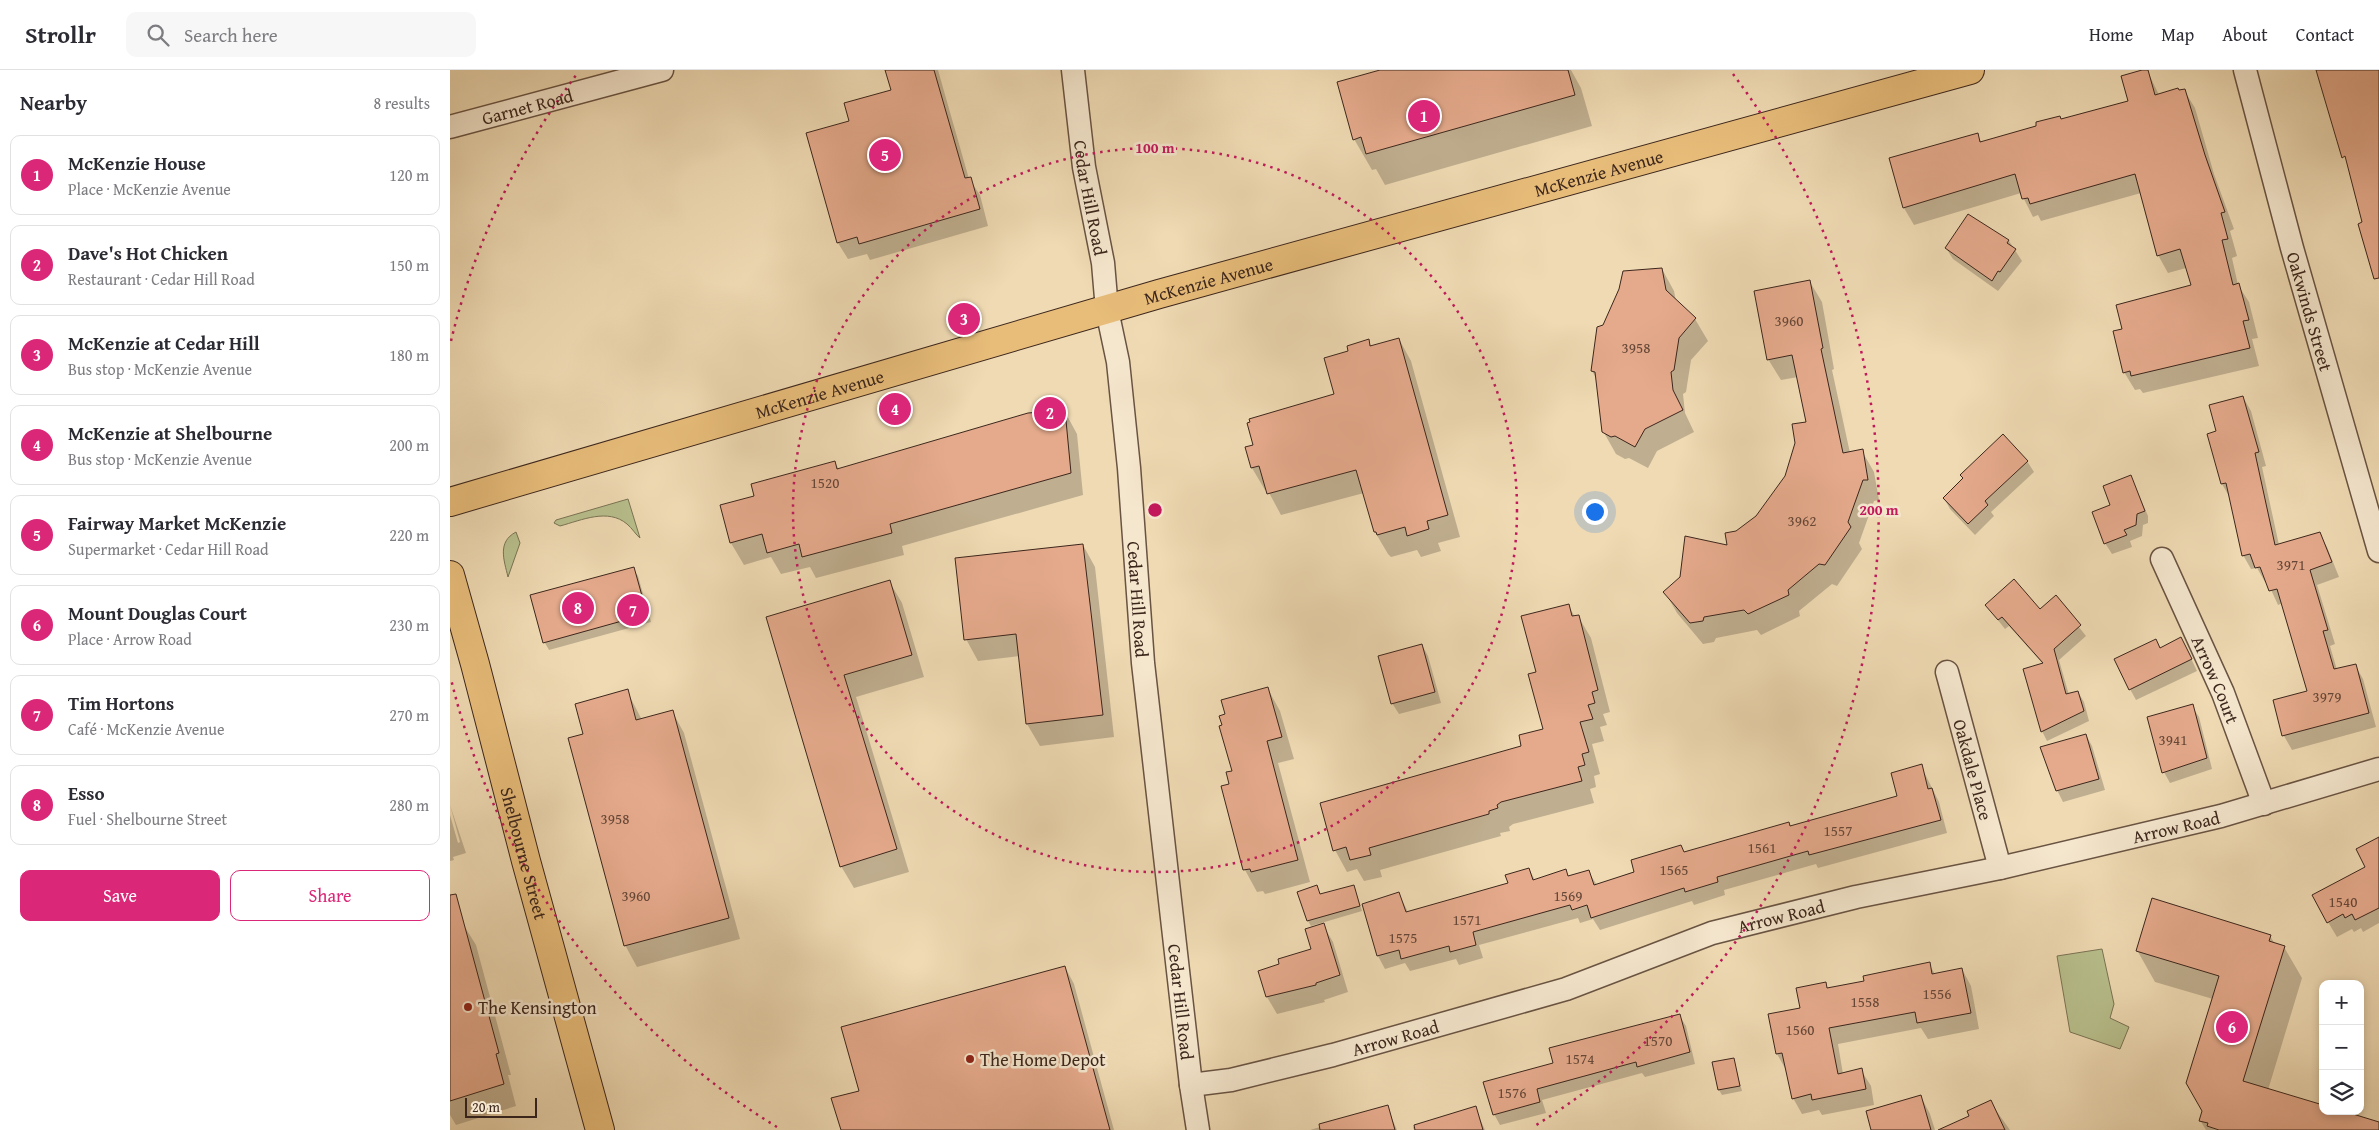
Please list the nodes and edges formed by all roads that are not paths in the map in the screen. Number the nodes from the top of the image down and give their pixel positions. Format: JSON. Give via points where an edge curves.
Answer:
{"nodes":[{"id":1,"x":662,"y":70,"type":"edge"},
{"id":2,"x":1073,"y":70,"type":"edge"},
{"id":3,"x":1970,"y":70,"type":"edge"},
{"id":4,"x":2245,"y":70,"type":"edge"},
{"id":5,"x":450,"y":127,"type":"edge"},
{"id":6,"x":1108,"y":310,"type":"junction"},
{"id":7,"x":450,"y":502,"type":"edge"},
{"id":8,"x":2379,"y":551,"type":"edge"},
{"id":9,"x":2162,"y":560,"type":"dead end"},
{"id":10,"x":450,"y":575,"type":"edge"},
{"id":11,"x":1947,"y":672,"type":"dead end"},
{"id":12,"x":2379,"y":769,"type":"edge"},
{"id":13,"x":2264,"y":804,"type":"junction"},
{"id":14,"x":2000,"y":868,"type":"junction"},
{"id":15,"x":1191,"y":1085,"type":"junction"},
{"id":16,"x":600,"y":1130,"type":"edge"},
{"id":17,"x":1198,"y":1130,"type":"edge"}],
"edges":[{"from":1,"to":5,"type":"street","name":"Garnet Road"},
{"from":2,"to":6,"type":"street","name":"Cedar Hill Road","via":[[1084,167]]},
{"from":3,"to":6,"type":"main road","name":"McKenzie Avenue"},
{"from":4,"to":8,"type":"street","name":"Oakwinds Street"},
{"from":6,"to":7,"type":"main road","name":"McKenzie Avenue"},
{"from":6,"to":15,"type":"street","name":"Cedar Hill Road","via":[[1118,362],[1143,663]]},
{"from":9,"to":13,"type":"street","name":"Arrow Court","via":[[2222,693]]},
{"from":10,"to":16,"type":"main road","name":"Shelbourne Street"},
{"from":11,"to":14,"type":"street","name":"Oakdale Place"},
{"from":12,"to":13,"type":"street","name":"Arrow Road"},
{"from":13,"to":14,"type":"street","name":"Arrow Road"},
{"from":14,"to":15,"type":"street","name":"Arrow Road","via":[[1856,897],[1712,933],[1566,988],[1333,1055],[1232,1080]]},
{"from":15,"to":17,"type":"street","name":"Cedar Hill Road"}]}
